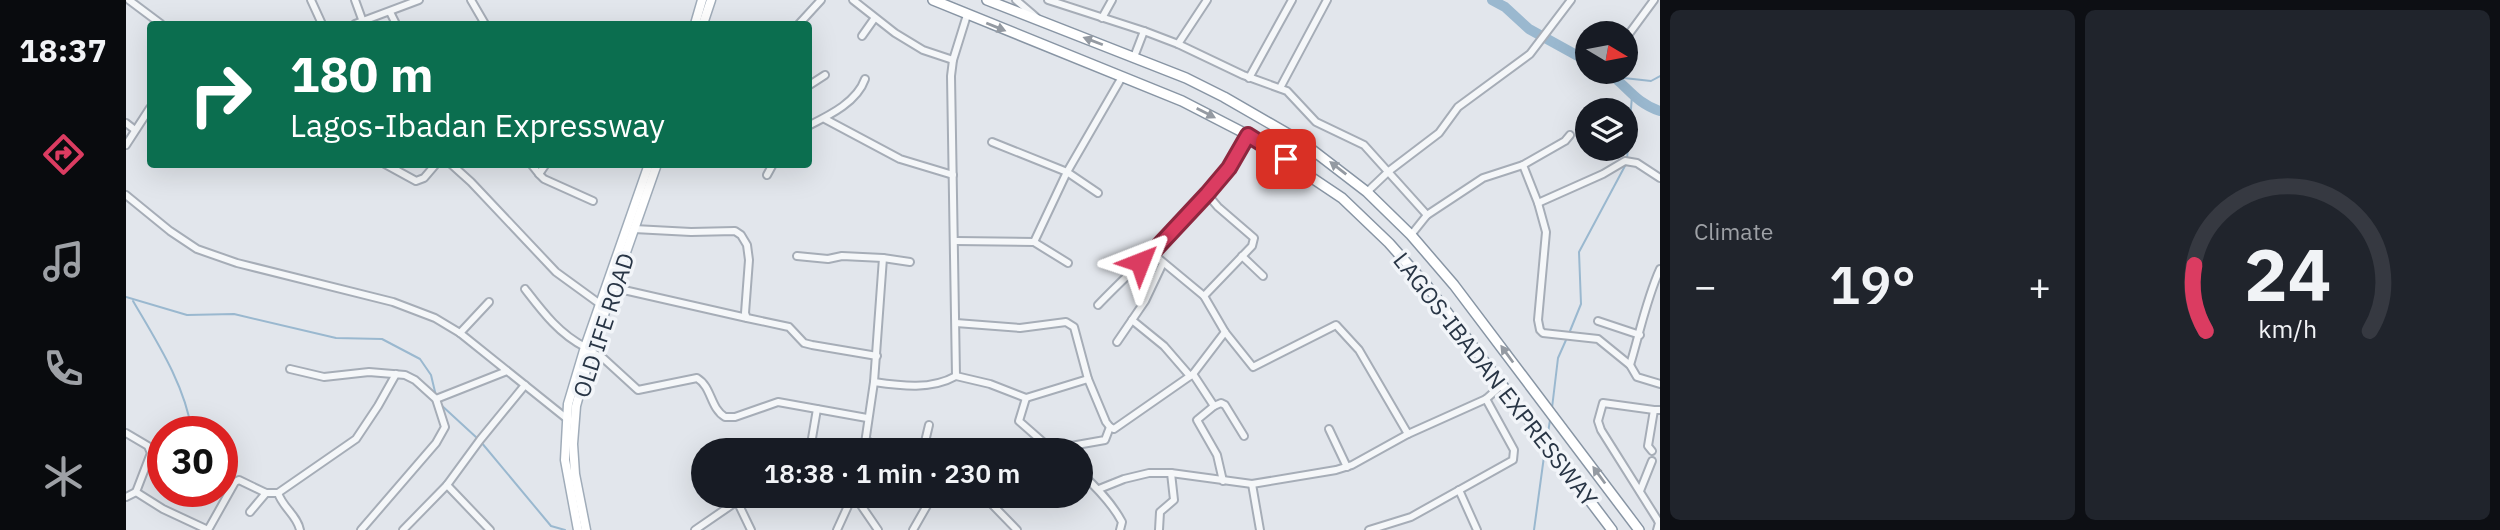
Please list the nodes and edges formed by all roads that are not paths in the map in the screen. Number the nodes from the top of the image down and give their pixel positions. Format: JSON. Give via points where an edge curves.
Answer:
{"nodes":[{"id":1,"x":129,"y":0,"type":"edge"},
{"id":2,"x":311,"y":0,"type":"edge"},
{"id":3,"x":355,"y":0,"type":"edge"},
{"id":4,"x":419,"y":0,"type":"edge"},
{"id":5,"x":471,"y":0,"type":"edge"},
{"id":6,"x":702,"y":0,"type":"edge"},
{"id":7,"x":711,"y":0,"type":"edge"},
{"id":8,"x":821,"y":0,"type":"edge"},
{"id":9,"x":853,"y":0,"type":"edge"},
{"id":10,"x":922,"y":0,"type":"edge"},
{"id":11,"x":987,"y":0,"type":"edge"},
{"id":12,"x":1016,"y":0,"type":"edge"},
{"id":13,"x":1048,"y":0,"type":"edge"},
{"id":14,"x":1112,"y":0,"type":"edge"},
{"id":15,"x":1207,"y":0,"type":"edge"},
{"id":16,"x":1292,"y":0,"type":"edge"},
{"id":17,"x":1327,"y":0,"type":"edge"},
{"id":18,"x":1571,"y":0,"type":"edge"},
{"id":19,"x":1654,"y":0,"type":"edge"},
{"id":20,"x":938,"y":2,"type":"edge"},
{"id":21,"x":390,"y":12,"type":"junction"},
{"id":22,"x":967,"y":15,"type":"junction"},
{"id":23,"x":1102,"y":18,"type":"junction"},
{"id":24,"x":874,"y":19,"type":"junction"},
{"id":25,"x":157,"y":21,"type":"edge"},
{"id":26,"x":321,"y":21,"type":"edge"},
{"id":27,"x":363,"y":21,"type":"edge"},
{"id":28,"x":366,"y":21,"type":"edge"},
{"id":29,"x":394,"y":21,"type":"edge"},
{"id":30,"x":483,"y":21,"type":"edge"},
{"id":31,"x":696,"y":21,"type":"edge"},
{"id":32,"x":704,"y":21,"type":"edge"},
{"id":33,"x":802,"y":21,"type":"edge"},
{"id":34,"x":1043,"y":22,"type":"junction"},
{"id":35,"x":1638,"y":22,"type":"edge"},
{"id":36,"x":1144,"y":31,"type":"junction"},
{"id":37,"x":862,"y":36,"type":"dead end"},
{"id":38,"x":1178,"y":44,"type":"junction"},
{"id":39,"x":1134,"y":57,"type":"junction"},
{"id":40,"x":953,"y":60,"type":"junction"},
{"id":41,"x":825,"y":75,"type":"dead end"},
{"id":42,"x":1122,"y":77,"type":"junction"},
{"id":43,"x":1249,"y":78,"type":"junction"},
{"id":44,"x":864,"y":79,"type":"dead end"},
{"id":45,"x":812,"y":83,"type":"edge"},
{"id":46,"x":1280,"y":88,"type":"junction"},
{"id":47,"x":147,"y":112,"type":"edge"},
{"id":48,"x":825,"y":119,"type":"junction"},
{"id":49,"x":126,"y":123,"type":"edge"},
{"id":50,"x":812,"y":124,"type":"edge"},
{"id":51,"x":135,"y":130,"type":"junction"},
{"id":52,"x":1248,"y":135,"type":"junction"},
{"id":53,"x":1570,"y":135,"type":"dead end"},
{"id":54,"x":992,"y":142,"type":"dead end"},
{"id":55,"x":126,"y":145,"type":"edge"},
{"id":56,"x":1523,"y":165,"type":"junction"},
{"id":57,"x":392,"y":168,"type":"edge"},
{"id":58,"x":433,"y":168,"type":"edge"},
{"id":59,"x":455,"y":168,"type":"edge"},
{"id":60,"x":534,"y":168,"type":"edge"},
{"id":61,"x":543,"y":168,"type":"edge"},
{"id":62,"x":648,"y":168,"type":"edge"},
{"id":63,"x":656,"y":168,"type":"edge"},
{"id":64,"x":771,"y":168,"type":"edge"},
{"id":65,"x":1389,"y":171,"type":"junction"},
{"id":66,"x":1067,"y":172,"type":"junction"},
{"id":67,"x":539,"y":174,"type":"junction"},
{"id":68,"x":767,"y":174,"type":"dead end"},
{"id":69,"x":953,"y":175,"type":"junction"},
{"id":70,"x":1660,"y":178,"type":"edge"},
{"id":71,"x":1367,"y":191,"type":"junction"},
{"id":72,"x":1098,"y":193,"type":"dead end"},
{"id":73,"x":1207,"y":194,"type":"junction"},
{"id":74,"x":126,"y":195,"type":"edge"},
{"id":75,"x":593,"y":201,"type":"dead end"},
{"id":76,"x":1538,"y":203,"type":"junction"},
{"id":77,"x":1427,"y":215,"type":"junction"},
{"id":78,"x":634,"y":229,"type":"junction"},
{"id":79,"x":1411,"y":235,"type":"junction"},
{"id":80,"x":956,"y":241,"type":"junction"},
{"id":81,"x":1034,"y":242,"type":"junction"},
{"id":82,"x":1152,"y":253,"type":"junction"},
{"id":83,"x":797,"y":256,"type":"dead end"},
{"id":84,"x":1242,"y":256,"type":"junction"},
{"id":85,"x":883,"y":258,"type":"junction"},
{"id":86,"x":910,"y":262,"type":"dead end"},
{"id":87,"x":1068,"y":262,"type":"dead end"},
{"id":88,"x":1163,"y":263,"type":"junction"},
{"id":89,"x":1660,"y":268,"type":"edge"},
{"id":90,"x":1263,"y":276,"type":"dead end"},
{"id":91,"x":614,"y":288,"type":"junction"},
{"id":92,"x":525,"y":289,"type":"dead end"},
{"id":93,"x":1204,"y":296,"type":"junction"},
{"id":94,"x":489,"y":302,"type":"dead end"},
{"id":95,"x":600,"y":304,"type":"junction"},
{"id":96,"x":1098,"y":305,"type":"dead end"},
{"id":97,"x":747,"y":318,"type":"junction"},
{"id":98,"x":1132,"y":320,"type":"junction"},
{"id":99,"x":1598,"y":321,"type":"dead end"},
{"id":100,"x":956,"y":323,"type":"junction"},
{"id":101,"x":1225,"y":332,"type":"junction"},
{"id":102,"x":460,"y":333,"type":"junction"},
{"id":103,"x":1640,"y":335,"type":"junction"},
{"id":104,"x":1117,"y":342,"type":"dead end"},
{"id":105,"x":588,"y":349,"type":"junction"},
{"id":106,"x":877,"y":356,"type":"junction"},
{"id":107,"x":1630,"y":365,"type":"junction"},
{"id":108,"x":290,"y":369,"type":"dead end"},
{"id":109,"x":507,"y":371,"type":"junction"},
{"id":110,"x":396,"y":374,"type":"junction"},
{"id":111,"x":1192,"y":375,"type":"junction"},
{"id":112,"x":957,"y":376,"type":"junction"},
{"id":113,"x":1088,"y":379,"type":"junction"},
{"id":114,"x":874,"y":382,"type":"junction"},
{"id":115,"x":1503,"y":384,"type":"junction"},
{"id":116,"x":1660,"y":384,"type":"edge"},
{"id":117,"x":526,"y":385,"type":"junction"},
{"id":118,"x":1026,"y":398,"type":"junction"},
{"id":119,"x":1486,"y":398,"type":"junction"},
{"id":120,"x":436,"y":399,"type":"junction"},
{"id":121,"x":1214,"y":406,"type":"junction"},
{"id":122,"x":817,"y":409,"type":"junction"},
{"id":123,"x":1657,"y":410,"type":"edge"},
{"id":124,"x":566,"y":418,"type":"junction"},
{"id":125,"x":867,"y":418,"type":"junction"},
{"id":126,"x":929,"y":425,"type":"dead end"},
{"id":127,"x":1110,"y":427,"type":"junction"},
{"id":128,"x":1329,"y":429,"type":"dead end"},
{"id":129,"x":126,"y":433,"type":"edge"},
{"id":130,"x":1408,"y":434,"type":"junction"},
{"id":131,"x":1244,"y":436,"type":"dead end"},
{"id":132,"x":812,"y":438,"type":"edge"},
{"id":133,"x":866,"y":438,"type":"edge"},
{"id":134,"x":926,"y":438,"type":"edge"},
{"id":135,"x":1038,"y":438,"type":"edge"},
{"id":136,"x":1093,"y":442,"type":"edge"},
{"id":137,"x":1652,"y":451,"type":"dead end"},
{"id":138,"x":1652,"y":461,"type":"dead end"},
{"id":139,"x":1347,"y":467,"type":"junction"},
{"id":140,"x":1171,"y":473,"type":"junction"},
{"id":141,"x":1223,"y":481,"type":"junction"},
{"id":142,"x":1093,"y":484,"type":"edge"},
{"id":143,"x":1252,"y":484,"type":"junction"},
{"id":144,"x":447,"y":485,"type":"junction"},
{"id":145,"x":1098,"y":489,"type":"junction"},
{"id":146,"x":1459,"y":491,"type":"junction"},
{"id":147,"x":1640,"y":491,"type":"junction"},
{"id":148,"x":136,"y":492,"type":"junction"},
{"id":149,"x":266,"y":493,"type":"junction"},
{"id":150,"x":278,"y":493,"type":"junction"},
{"id":151,"x":126,"y":497,"type":"edge"},
{"id":152,"x":727,"y":508,"type":"edge"},
{"id":153,"x":740,"y":508,"type":"edge"},
{"id":154,"x":848,"y":508,"type":"edge"},
{"id":155,"x":863,"y":508,"type":"edge"},
{"id":156,"x":926,"y":508,"type":"edge"},
{"id":157,"x":996,"y":508,"type":"edge"},
{"id":158,"x":250,"y":512,"type":"dead end"},
{"id":159,"x":208,"y":530,"type":"edge"},
{"id":160,"x":300,"y":530,"type":"edge"},
{"id":161,"x":361,"y":530,"type":"edge"},
{"id":162,"x":403,"y":530,"type":"edge"},
{"id":163,"x":490,"y":530,"type":"edge"},
{"id":164,"x":578,"y":530,"type":"edge"},
{"id":165,"x":586,"y":530,"type":"edge"},
{"id":166,"x":695,"y":530,"type":"edge"},
{"id":167,"x":751,"y":530,"type":"edge"},
{"id":168,"x":837,"y":530,"type":"edge"},
{"id":169,"x":878,"y":530,"type":"edge"},
{"id":170,"x":913,"y":530,"type":"edge"},
{"id":171,"x":1017,"y":530,"type":"edge"},
{"id":172,"x":1119,"y":530,"type":"edge"},
{"id":173,"x":1159,"y":530,"type":"edge"},
{"id":174,"x":1260,"y":530,"type":"edge"},
{"id":175,"x":1369,"y":530,"type":"edge"},
{"id":176,"x":1477,"y":530,"type":"edge"},
{"id":177,"x":1612,"y":530,"type":"edge"},
{"id":178,"x":1639,"y":530,"type":"edge"},
{"id":179,"x":1657,"y":530,"type":"edge"}],
"edges":[{"from":1,"to":25,"type":"street"},
{"from":2,"to":26,"type":"street"},
{"from":3,"to":27,"type":"street"},
{"from":4,"to":21,"type":"street"},
{"from":5,"to":30,"type":"street"},
{"from":6,"to":31,"type":"main road"},
{"from":7,"to":32,"type":"main road"},
{"from":8,"to":33,"type":"street"},
{"from":9,"to":24,"type":"street"},
{"from":10,"to":20,"type":"highway","name":"LAGOS-IBADAN EXPRESSWAY"},
{"from":11,"to":34,"type":"highway","name":"LAGOS-IBADAN EXPRESSWAY"},
{"from":12,"to":34,"type":"street"},
{"from":13,"to":23,"type":"street"},
{"from":14,"to":23,"type":"street"},
{"from":15,"to":38,"type":"street"},
{"from":16,"to":43,"type":"street"},
{"from":17,"to":46,"type":"street"},
{"from":18,"to":65,"type":"street","via":[[1522,61],[1458,107],[1439,133]]},
{"from":19,"to":35,"type":"street"},
{"from":20,"to":22,"type":"highway","name":"LAGOS-IBADAN EXPRESSWAY"},
{"from":21,"to":28,"type":"street"},
{"from":21,"to":29,"type":"street"},
{"from":22,"to":40,"type":"street"},
{"from":22,"to":42,"type":"highway","name":"LAGOS-IBADAN EXPRESSWAY","one_way":true},
{"from":23,"to":36,"type":"street"},
{"from":24,"to":37,"type":"street"},
{"from":24,"to":40,"type":"street","via":[[923,50]]},
{"from":39,"to":34,"type":"highway","name":"LAGOS-IBADAN EXPRESSWAY","one_way":true},
{"from":36,"to":38,"type":"street"},
{"from":36,"to":39,"type":"street"},
{"from":38,"to":43,"type":"street"},
{"from":71,"to":39,"type":"highway","name":"LAGOS-IBADAN EXPRESSWAY","one_way":true,"via":[[1262,118]]},
{"from":40,"to":69,"type":"street"},
{"from":41,"to":45,"type":"street"},
{"from":42,"to":52,"type":"highway","name":"LAGOS-IBADAN EXPRESSWAY","one_way":true},
{"from":42,"to":66,"type":"street"},
{"from":43,"to":46,"type":"street"},
{"from":44,"to":48,"type":"street","via":[[861,89]]},
{"from":46,"to":65,"type":"street","via":[[1316,122],[1364,145]]},
{"from":47,"to":51,"type":"street"},
{"from":48,"to":50,"type":"street"},
{"from":48,"to":69,"type":"street","via":[[900,159]]},
{"from":49,"to":51,"type":"street"},
{"from":51,"to":55,"type":"street"},
{"from":52,"to":73,"type":"street"},
{"from":52,"to":115,"type":"highway","name":"LAGOS-IBADAN EXPRESSWAY","via":[[1361,215],[1428,287]]},
{"from":53,"to":56,"type":"street"},
{"from":54,"to":66,"type":"street"},
{"from":56,"to":76,"type":"street"},
{"from":56,"to":77,"type":"street","via":[[1483,178]]},
{"from":57,"to":58,"type":"street","via":[[416,181]]},
{"from":59,"to":95,"type":"street","via":[[556,272]]},
{"from":60,"to":67,"type":"street"},
{"from":61,"to":67,"type":"street"},
{"from":62,"to":95,"type":"main road","name":"OLD IFE ROAD"},
{"from":63,"to":78,"type":"main road","name":"OLD IFE ROAD"},
{"from":64,"to":68,"type":"street"},
{"from":65,"to":71,"type":"street"},
{"from":65,"to":77,"type":"street"},
{"from":66,"to":72,"type":"street"},
{"from":66,"to":81,"type":"street"},
{"from":67,"to":75,"type":"street"},
{"from":69,"to":80,"type":"street"},
{"from":70,"to":76,"type":"street","via":[[1628,161]]},
{"from":71,"to":79,"type":"highway","name":"LAGOS-IBADAN EXPRESSWAY"},
{"from":73,"to":82,"type":"street"},
{"from":73,"to":84,"type":"street","via":[[1254,238]]},
{"from":74,"to":102,"type":"street","via":[[197,249],[418,310]]},
{"from":76,"to":107,"type":"street","via":[[1546,232],[1539,330],[1598,339]]},
{"from":77,"to":79,"type":"street"},
{"from":78,"to":91,"type":"main road","name":"OLD IFE ROAD"},
{"from":78,"to":97,"type":"street","via":[[735,231],[741,235],[749,260]]},
{"from":178,"to":79,"type":"highway","name":"LAGOS-IBADAN EXPRESSWAY","one_way":true},
{"from":80,"to":81,"type":"street"},
{"from":80,"to":100,"type":"street"},
{"from":81,"to":87,"type":"street"},
{"from":82,"to":88,"type":"street"},
{"from":82,"to":96,"type":"street"},
{"from":83,"to":85,"type":"street"},
{"from":84,"to":90,"type":"street"},
{"from":84,"to":93,"type":"street"},
{"from":85,"to":86,"type":"street"},
{"from":85,"to":106,"type":"street"},
{"from":88,"to":93,"type":"street"},
{"from":88,"to":98,"type":"street"},
{"from":89,"to":103,"type":"street","via":[[1640,321]]},
{"from":91,"to":97,"type":"street"},
{"from":91,"to":105,"type":"main road","name":"OLD IFE ROAD"},
{"from":92,"to":105,"type":"street","via":[[565,335]]},
{"from":93,"to":101,"type":"street"},
{"from":94,"to":102,"type":"street"},
{"from":95,"to":105,"type":"main road","name":"OLD IFE ROAD"},
{"from":97,"to":106,"type":"street","via":[[789,327],[804,343]]},
{"from":98,"to":104,"type":"street"},
{"from":98,"to":111,"type":"street"},
{"from":99,"to":103,"type":"street"},
{"from":100,"to":112,"type":"street"},
{"from":100,"to":113,"type":"street","via":[[1020,328],[1071,323]]},
{"from":101,"to":111,"type":"street"},
{"from":101,"to":130,"type":"street","via":[[1253,367],[1336,325],[1359,350]]},
{"from":102,"to":109,"type":"street"},
{"from":103,"to":107,"type":"street"},
{"from":105,"to":122,"type":"street","via":[[638,390],[697,378],[725,417],[778,402]]},
{"from":105,"to":124,"type":"main road","name":"OLD IFE ROAD"},
{"from":105,"to":165,"type":"main road","name":"OLD IFE ROAD","via":[[573,430],[575,474]]},
{"from":106,"to":114,"type":"street"},
{"from":107,"to":116,"type":"street","via":[[1637,377]]},
{"from":108,"to":110,"type":"street","via":[[324,377]]},
{"from":109,"to":117,"type":"street"},
{"from":109,"to":120,"type":"street"},
{"from":110,"to":120,"type":"street","via":[[415,380]]},
{"from":110,"to":150,"type":"street","via":[[356,439]]},
{"from":111,"to":121,"type":"street"},
{"from":111,"to":127,"type":"street","via":[[1119,428]]},
{"from":112,"to":114,"type":"street","via":[[908,387]]},
{"from":112,"to":118,"type":"street"},
{"from":113,"to":118,"type":"street"},
{"from":113,"to":127,"type":"street"},
{"from":114,"to":125,"type":"street"},
{"from":115,"to":119,"type":"street"},
{"from":115,"to":177,"type":"highway","name":"LAGOS-IBADAN EXPRESSWAY"},
{"from":117,"to":124,"type":"street"},
{"from":117,"to":144,"type":"street"},
{"from":118,"to":135,"type":"street","via":[[1019,421]]},
{"from":119,"to":130,"type":"street"},
{"from":119,"to":146,"type":"street","via":[[1511,443],[1513,460]]},
{"from":120,"to":161,"type":"street","via":[[445,427],[436,443]]},
{"from":121,"to":131,"type":"street","via":[[1225,405]]},
{"from":121,"to":141,"type":"street","via":[[1197,420],[1217,455]]},
{"from":122,"to":125,"type":"street"},
{"from":122,"to":132,"type":"street"},
{"from":123,"to":137,"type":"street","via":[[1648,446]]},
{"from":123,"to":147,"type":"street","via":[[1604,403],[1598,421]]},
{"from":124,"to":164,"type":"main road","name":"OLD IFE ROAD","via":[[566,470]]},
{"from":125,"to":133,"type":"street"},
{"from":126,"to":134,"type":"street"},
{"from":127,"to":136,"type":"street","via":[[1105,440]]},
{"from":128,"to":139,"type":"street"},
{"from":129,"to":148,"type":"street","via":[[148,446],[151,453]]},
{"from":130,"to":139,"type":"street"},
{"from":138,"to":147,"type":"street"},
{"from":139,"to":143,"type":"street"},
{"from":140,"to":141,"type":"street"},
{"from":140,"to":145,"type":"street","via":[[1142,475]]},
{"from":140,"to":173,"type":"street","via":[[1174,500],[1158,516]]},
{"from":141,"to":143,"type":"street"},
{"from":142,"to":145,"type":"street"},
{"from":143,"to":174,"type":"street"},
{"from":144,"to":162,"type":"street"},
{"from":144,"to":163,"type":"street"},
{"from":145,"to":172,"type":"street","via":[[1120,519]]},
{"from":146,"to":175,"type":"street","via":[[1410,517]]},
{"from":146,"to":176,"type":"street"},
{"from":147,"to":179,"type":"street","via":[[1657,519]]},
{"from":148,"to":151,"type":"street"},
{"from":148,"to":159,"type":"street"},
{"from":149,"to":150,"type":"street"},
{"from":149,"to":158,"type":"street"},
{"from":149,"to":159,"type":"street","via":[[235,482]]},
{"from":150,"to":160,"type":"street"},
{"from":152,"to":166,"type":"street"},
{"from":153,"to":167,"type":"street"},
{"from":154,"to":168,"type":"street"},
{"from":155,"to":169,"type":"street"},
{"from":156,"to":170,"type":"street"},
{"from":157,"to":171,"type":"street"}]}
